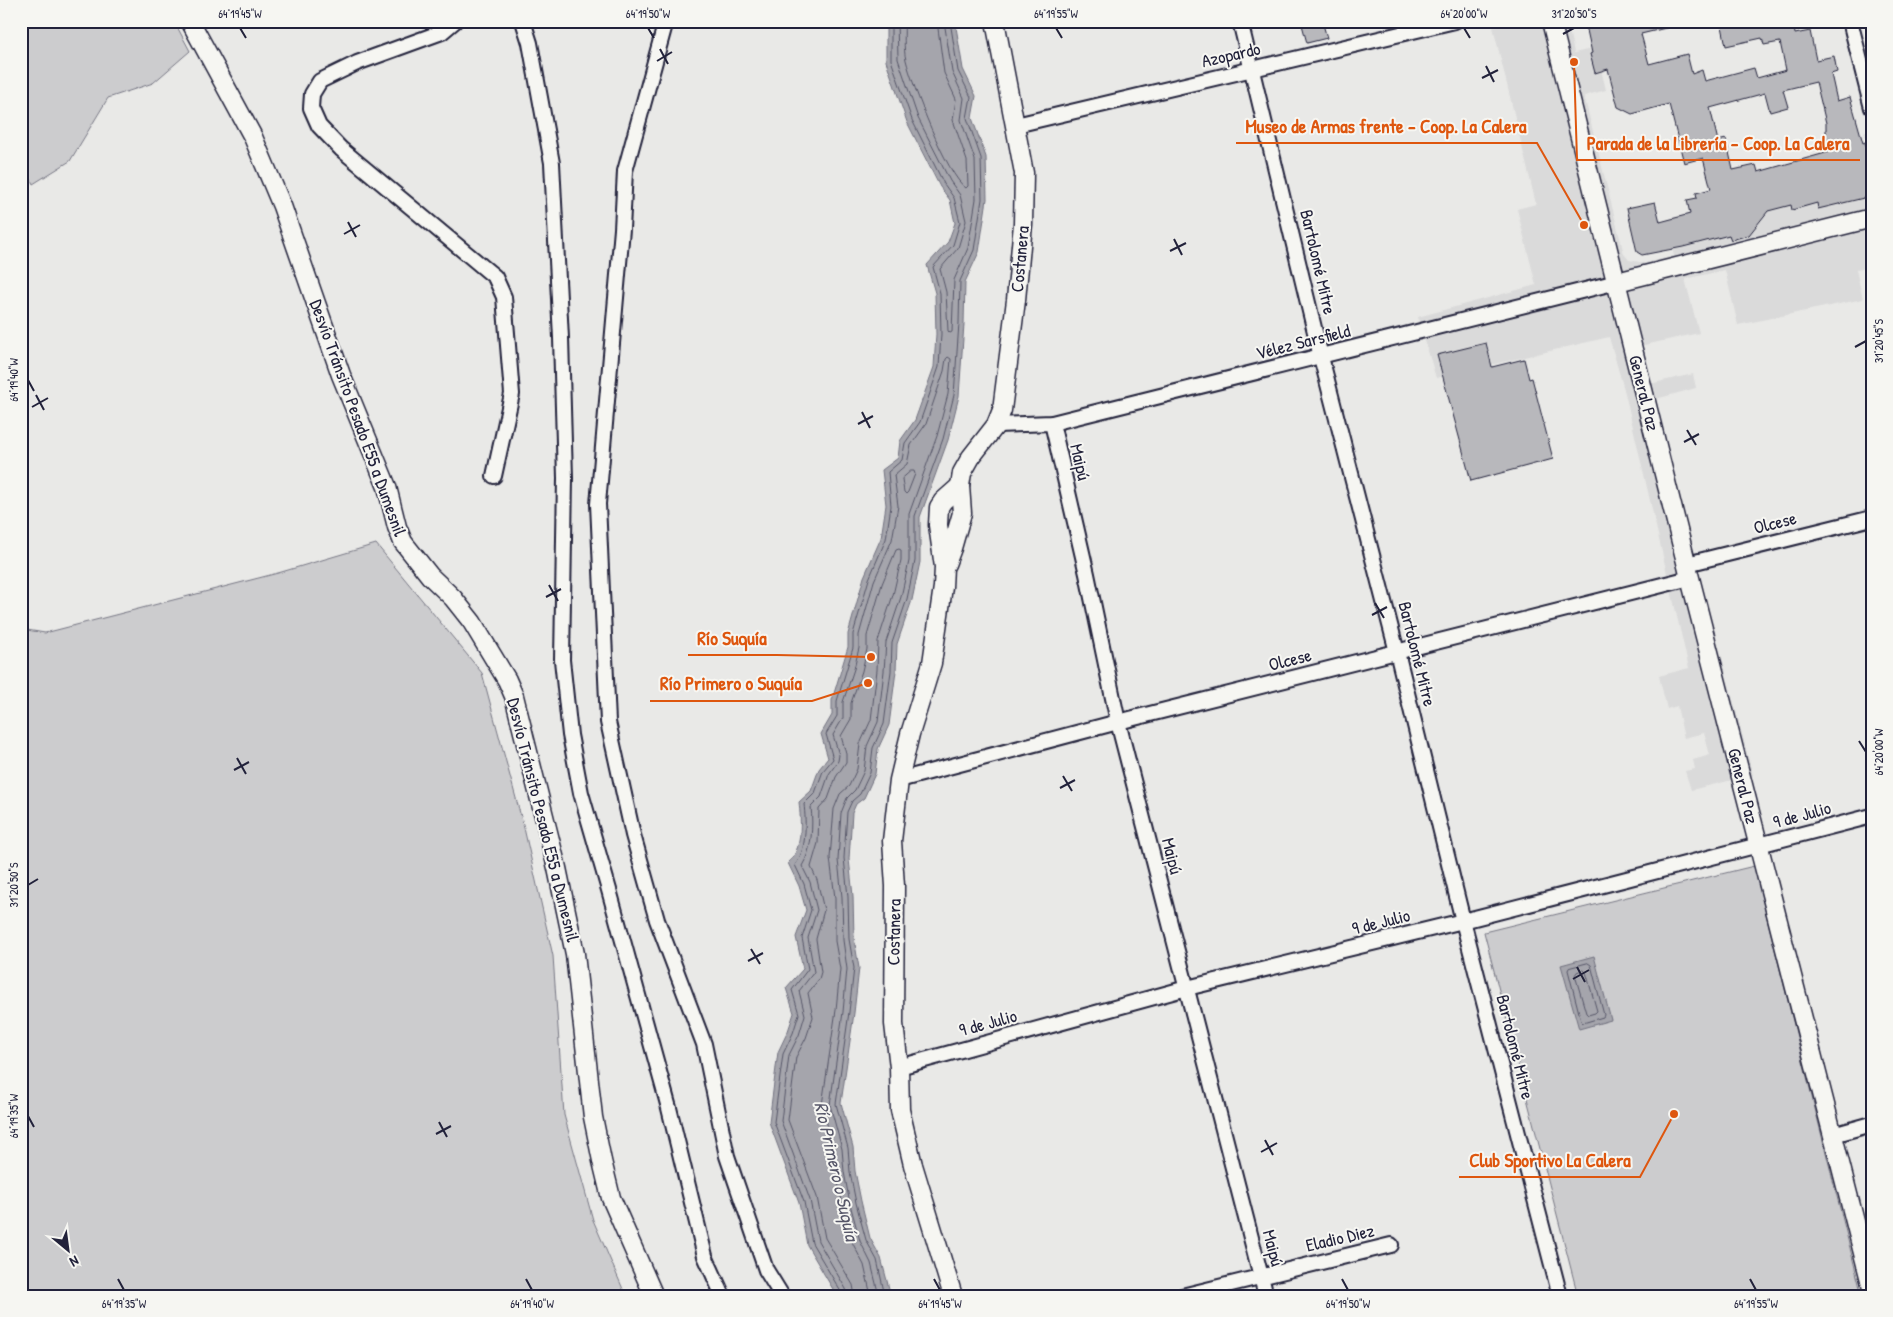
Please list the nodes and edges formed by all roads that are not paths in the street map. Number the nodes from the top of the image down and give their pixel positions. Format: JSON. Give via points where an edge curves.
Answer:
{"nodes":[{"id":1,"x":190,"y":21,"type":"edge"},
{"id":2,"x":455,"y":21,"type":"edge"},
{"id":3,"x":524,"y":21,"type":"edge"},
{"id":4,"x":666,"y":21,"type":"edge"},
{"id":5,"x":995,"y":21,"type":"edge"},
{"id":6,"x":1240,"y":21,"type":"edge"},
{"id":7,"x":1455,"y":21,"type":"edge"},
{"id":8,"x":1551,"y":21,"type":"edge"},
{"id":9,"x":1850,"y":21,"type":"edge"},
{"id":10,"x":1253,"y":70,"type":"junction"},
{"id":11,"x":1872,"y":108,"type":"edge"},
{"id":12,"x":1016,"y":125,"type":"junction"},
{"id":13,"x":1872,"y":218,"type":"edge"},
{"id":14,"x":1616,"y":282,"type":"junction"},
{"id":15,"x":1322,"y":357,"type":"junction"},
{"id":16,"x":1052,"y":423,"type":"junction"},
{"id":17,"x":996,"y":425,"type":"junction"},
{"id":18,"x":494,"y":476,"type":"dead end"},
{"id":19,"x":1872,"y":518,"type":"edge"},
{"id":20,"x":1689,"y":571,"type":"junction"},
{"id":21,"x":1397,"y":652,"type":"junction"},
{"id":22,"x":1118,"y":722,"type":"junction"},
{"id":23,"x":898,"y":780,"type":"junction"},
{"id":24,"x":1872,"y":816,"type":"edge"},
{"id":25,"x":1758,"y":845,"type":"junction"},
{"id":26,"x":1463,"y":921,"type":"junction"},
{"id":27,"x":1187,"y":988,"type":"junction"},
{"id":28,"x":899,"y":1067,"type":"junction"},
{"id":29,"x":1872,"y":1124,"type":"edge"},
{"id":30,"x":1833,"y":1135,"type":"junction"},
{"id":31,"x":1391,"y":1245,"type":"dead end"},
{"id":32,"x":1261,"y":1275,"type":"junction"},
{"id":33,"x":1872,"y":1288,"type":"edge"},
{"id":34,"x":654,"y":1296,"type":"edge"},
{"id":35,"x":723,"y":1296,"type":"edge"},
{"id":36,"x":782,"y":1296,"type":"edge"},
{"id":37,"x":953,"y":1296,"type":"edge"},
{"id":38,"x":1182,"y":1296,"type":"edge"},
{"id":39,"x":1266,"y":1296,"type":"edge"},
{"id":40,"x":1560,"y":1296,"type":"edge"}],
"edges":[{"from":1,"to":34,"type":"street","name":"Desvío Tránsito Pesado E55 a Dumesnil","via":[[253,136],[282,206],[341,375],[387,487],[403,542],[472,622],[514,696],[575,954],[593,1117],[602,1161],[611,1198]]},
{"from":2,"to":18,"type":"street","via":[[442,32],[357,63],[320,81],[312,94],[311,108],[319,126],[341,149],[495,277],[504,297],[512,394]]},
{"from":3,"to":35,"type":"street","via":[[552,163],[565,478],[562,660],[570,735],[581,793],[666,1099],[705,1256]]},
{"from":4,"to":36,"type":"street","via":[[626,171],[598,504],[608,722],[633,835],[657,920],[704,1044],[726,1156],[766,1270]]},
{"from":5,"to":12,"type":"street","name":"Costanera"},
{"from":6,"to":10,"type":"street","name":"Bartolomé Mitre"},
{"from":7,"to":10,"type":"street","name":"Azopardo"},
{"from":8,"to":14,"type":"street","name":"General Paz"},
{"from":9,"to":11,"type":"street"},
{"from":10,"to":12,"type":"street","name":"Azopardo"},
{"from":10,"to":15,"type":"street","name":"Bartolomé Mitre"},
{"from":12,"to":17,"type":"street","name":"Costanera","via":[[1024,174],[1023,224],[1004,396]]},
{"from":13,"to":14,"type":"street"},
{"from":14,"to":15,"type":"street","name":"Vélez Sarsfield"},
{"from":14,"to":20,"type":"street","name":"General Paz"},
{"from":15,"to":16,"type":"street","name":"Vélez Sarsfield"},
{"from":15,"to":21,"type":"street","name":"Bartolomé Mitre"},
{"from":16,"to":17,"type":"street","name":"Vélez Sarsfield"},
{"from":16,"to":22,"type":"street","name":"Maipú"},
{"from":17,"to":23,"type":"street","name":"Costanera","via":[[962,473],[960,486],[940,507],[938,526],[944,567],[932,663]]},
{"from":19,"to":20,"type":"street","name":"Olcese"},
{"from":20,"to":21,"type":"street","name":"Olcese"},
{"from":20,"to":25,"type":"street","name":"General Paz"},
{"from":21,"to":22,"type":"street","name":"Olcese"},
{"from":21,"to":26,"type":"street","name":"Bartolomé Mitre"},
{"from":22,"to":23,"type":"street","name":"Olcese"},
{"from":22,"to":27,"type":"street","name":"Maipú"},
{"from":23,"to":28,"type":"street","name":"Costanera","via":[[892,841],[895,886],[894,1024]]},
{"from":24,"to":25,"type":"street","name":"9 de Julio"},
{"from":25,"to":26,"type":"street","name":"9 de Julio"},
{"from":25,"to":30,"type":"street","name":"General Paz"},
{"from":26,"to":27,"type":"street","name":"9 de Julio"},
{"from":26,"to":40,"type":"street","name":"Bartolomé Mitre"},
{"from":27,"to":28,"type":"street","name":"9 de Julio"},
{"from":27,"to":32,"type":"street","name":"Maipú"},
{"from":28,"to":37,"type":"street","name":"Costanera","via":[[904,1131]]},
{"from":29,"to":30,"type":"street"},
{"from":30,"to":33,"type":"street","name":"General Paz"},
{"from":31,"to":32,"type":"street","name":"Eladio Diez"},
{"from":32,"to":38,"type":"street","name":"Eladio Diez"},
{"from":32,"to":39,"type":"street","name":"Maipú"}]}
